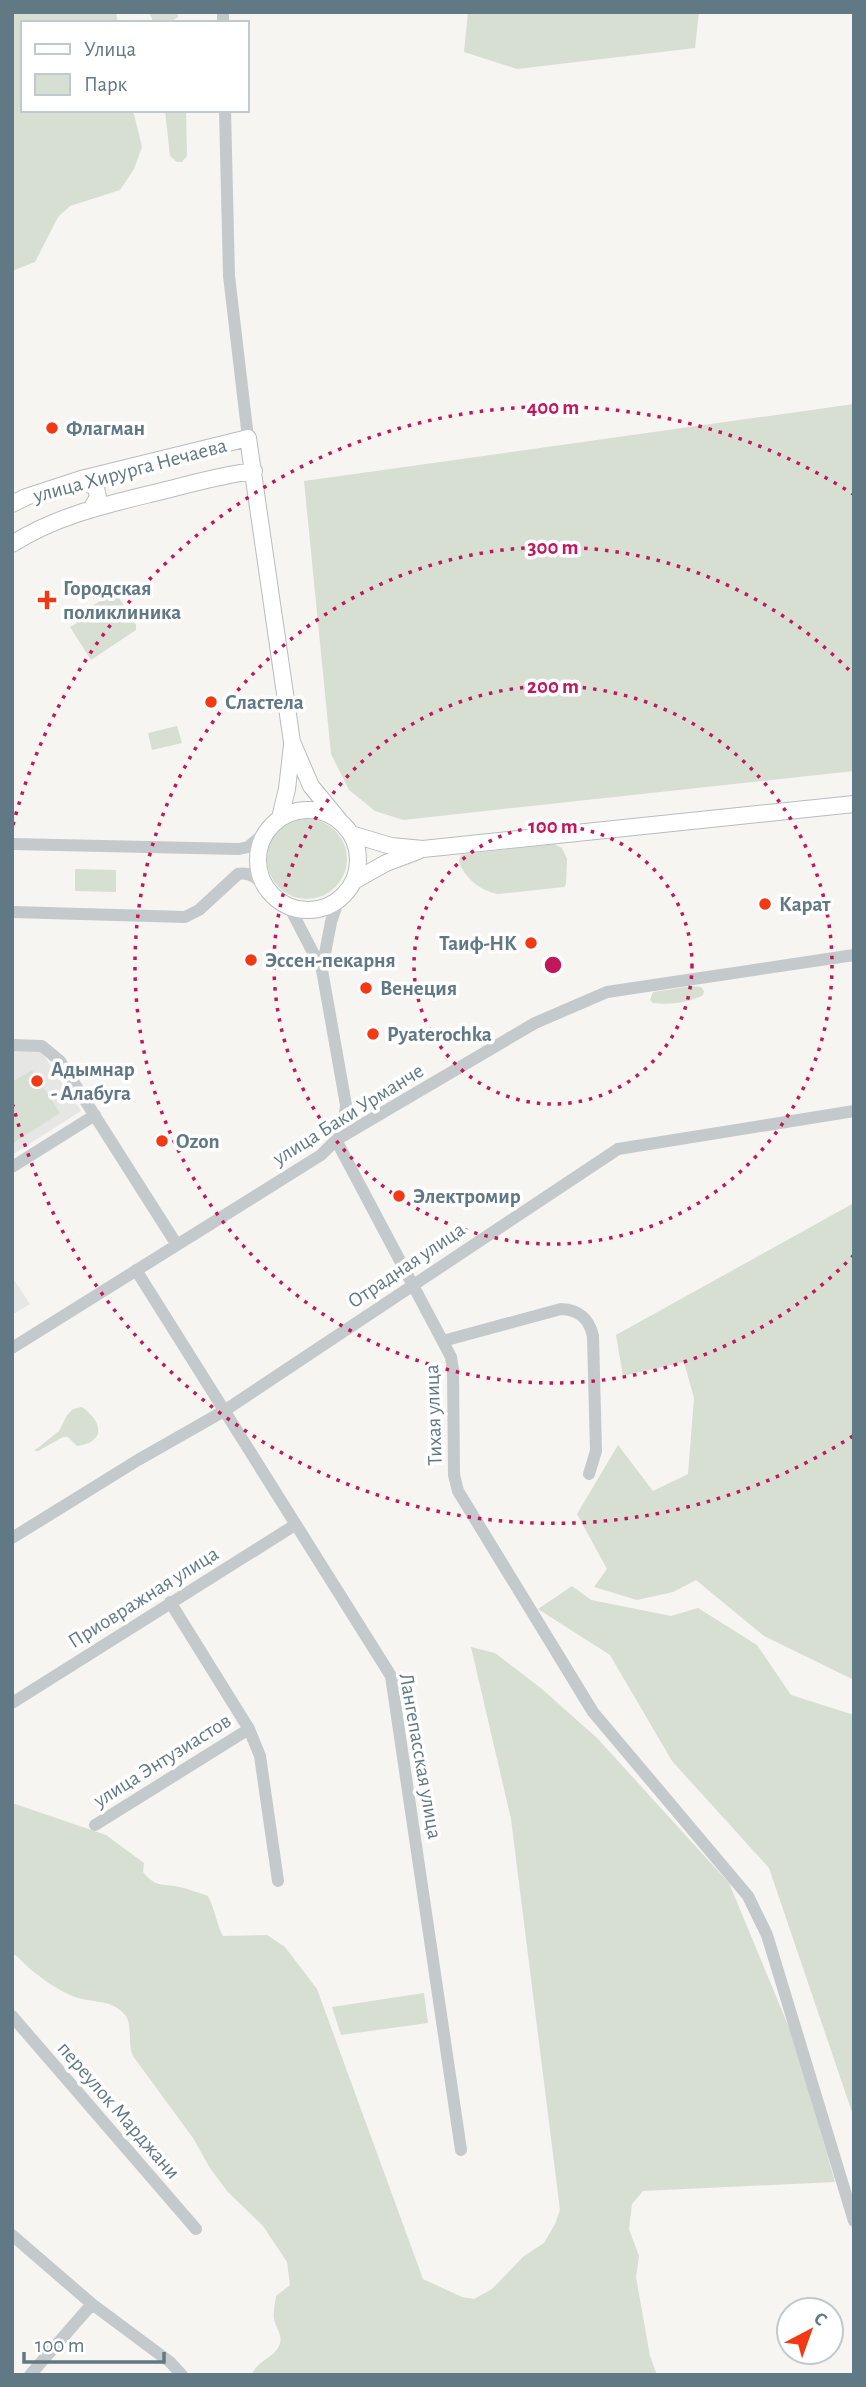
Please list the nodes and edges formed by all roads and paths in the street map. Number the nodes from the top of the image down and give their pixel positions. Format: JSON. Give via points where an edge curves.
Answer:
{"nodes":[{"id":1,"x":225,"y":112,"type":"edge"},
{"id":2,"x":248,"y":438,"type":"junction"},
{"id":3,"x":254,"y":471,"type":"junction"},
{"id":4,"x":81,"y":479,"type":"junction"},
{"id":5,"x":12,"y":504,"type":"edge"},
{"id":6,"x":91,"y":509,"type":"junction"},
{"id":7,"x":12,"y":544,"type":"edge"},
{"id":8,"x":292,"y":742,"type":"junction"},
{"id":9,"x":854,"y":804,"type":"edge"},
{"id":10,"x":281,"y":818,"type":"junction"},
{"id":11,"x":339,"y":821,"type":"junction"},
{"id":12,"x":266,"y":832,"type":"junction"},
{"id":13,"x":351,"y":834,"type":"junction"},
{"id":14,"x":12,"y":844,"type":"edge"},
{"id":15,"x":232,"y":849,"type":"junction"},
{"id":16,"x":423,"y":849,"type":"junction"},
{"id":17,"x":238,"y":874,"type":"junction"},
{"id":18,"x":354,"y":881,"type":"junction"},
{"id":19,"x":269,"y":893,"type":"junction"},
{"id":20,"x":338,"y":901,"type":"junction"},
{"id":21,"x":290,"y":908,"type":"junction"},
{"id":22,"x":12,"y":912,"type":"edge"},
{"id":23,"x":854,"y":955,"type":"edge"},
{"id":24,"x":322,"y":970,"type":"junction"},
{"id":25,"x":12,"y":1045,"type":"edge"},
{"id":26,"x":854,"y":1111,"type":"edge"},
{"id":27,"x":95,"y":1115,"type":"junction"},
{"id":28,"x":336,"y":1140,"type":"junction"},
{"id":29,"x":12,"y":1167,"type":"edge"},
{"id":30,"x":177,"y":1245,"type":"junction"},
{"id":31,"x":136,"y":1270,"type":"junction"},
{"id":32,"x":412,"y":1284,"type":"junction"},
{"id":33,"x":443,"y":1341,"type":"junction"},
{"id":34,"x":12,"y":1348,"type":"edge"},
{"id":35,"x":224,"y":1411,"type":"junction"},
{"id":36,"x":589,"y":1474,"type":"dead end"},
{"id":37,"x":295,"y":1525,"type":"junction"},
{"id":38,"x":12,"y":1538,"type":"edge"},
{"id":39,"x":170,"y":1602,"type":"junction"},
{"id":40,"x":12,"y":1703,"type":"edge"},
{"id":41,"x":249,"y":1729,"type":"junction"},
{"id":42,"x":95,"y":1825,"type":"dead end"},
{"id":43,"x":278,"y":1881,"type":"dead end"},
{"id":44,"x":12,"y":2016,"type":"edge"},
{"id":45,"x":461,"y":2150,"type":"dead end"},
{"id":46,"x":854,"y":2221,"type":"edge"},
{"id":47,"x":196,"y":2229,"type":"dead end"},
{"id":48,"x":12,"y":2235,"type":"edge"},
{"id":49,"x":92,"y":2304,"type":"junction"},
{"id":50,"x":30,"y":2375,"type":"edge"},
{"id":51,"x":182,"y":2375,"type":"edge"}],
"edges":[{"from":1,"to":2,"type":"street","via":[[229,276]]},
{"from":2,"to":3,"type":"main road"},
{"from":2,"to":4,"type":"main road","name":"улица Хирурга Нечаева"},
{"from":3,"to":6,"type":"main road","name":"улица Хирурга Нечаева"},
{"from":3,"to":8,"type":"main road"},
{"from":4,"to":5,"type":"main road","name":"улица Хирурга Нечаева"},
{"from":4,"to":6,"type":"main road","via":[[96,488],[98,497]]},
{"from":6,"to":7,"type":"main road","name":"улица Хирурга Нечаева","via":[[54,521]]},
{"from":8,"to":10,"type":"main road"},
{"from":8,"to":11,"type":"main road","via":[[311,786]]},
{"from":9,"to":16,"type":"main road"},
{"from":10,"to":11,"type":"main road","via":[[316,810]]},
{"from":10,"to":12,"type":"main road"},
{"from":11,"to":13,"type":"main road"},
{"from":12,"to":15,"type":"street","via":[[248,847]]},
{"from":12,"to":19,"type":"main road","via":[[257,863]]},
{"from":13,"to":16,"type":"main road","via":[[391,846]]},
{"from":13,"to":18,"type":"main road","via":[[358,857]]},
{"from":14,"to":15,"type":"street"},
{"from":15,"to":17,"type":"street","via":[[241,864]]},
{"from":16,"to":18,"type":"main road"},
{"from":17,"to":19,"type":"street","via":[[252,874]]},
{"from":17,"to":22,"type":"street","via":[[199,911],[185,917]]},
{"from":18,"to":20,"type":"main road"},
{"from":19,"to":21,"type":"main road"},
{"from":20,"to":21,"type":"main road","via":[[314,911]]},
{"from":20,"to":24,"type":"street"},
{"from":21,"to":24,"type":"street"},
{"from":23,"to":28,"type":"street","name":"улица Баки Урманче","via":[[607,992],[535,1023]]},
{"from":24,"to":28,"type":"street","via":[[346,1105]]},
{"from":25,"to":27,"type":"street","via":[[43,1046],[60,1062]]},
{"from":26,"to":32,"type":"street","name":"Отрадная улица","via":[[618,1149]]},
{"from":27,"to":29,"type":"street"},
{"from":27,"to":30,"type":"street"},
{"from":28,"to":30,"type":"street","name":"улица Баки Урманче","via":[[321,1155]]},
{"from":28,"to":32,"type":"street","name":"Тихая улица"},
{"from":30,"to":31,"type":"street","name":"улица Баки Урманче"},
{"from":31,"to":34,"type":"street","name":"улица Баки Урманче"},
{"from":31,"to":35,"type":"street","name":"Лангепасская улица"},
{"from":32,"to":33,"type":"street","name":"Тихая улица"},
{"from":32,"to":35,"type":"street","name":"Отрадная улица"},
{"from":33,"to":36,"type":"street","via":[[561,1309],[580,1313],[593,1336],[596,1451]]},
{"from":33,"to":46,"type":"street","name":"Тихая улица","via":[[453,1370],[458,1491],[593,1712],[748,1896],[766,1935]]},
{"from":35,"to":37,"type":"street","name":"Лангепасская улица"},
{"from":35,"to":38,"type":"street","name":"Отрадная улица"},
{"from":37,"to":39,"type":"street","name":"Приовражная улица"},
{"from":37,"to":45,"type":"street","name":"Лангепасская улица","via":[[391,1676]]},
{"from":39,"to":40,"type":"street","name":"Приовражная улица"},
{"from":39,"to":41,"type":"street","name":"улица Энтузиастов"},
{"from":41,"to":42,"type":"street","name":"улица Энтузиастов"},
{"from":41,"to":43,"type":"street","name":"улица Энтузиастов","via":[[260,1756]]},
{"from":44,"to":47,"type":"street","name":"переулок Марджани"},
{"from":48,"to":49,"type":"street"},
{"from":49,"to":50,"type":"street"},
{"from":49,"to":51,"type":"street"}]}
